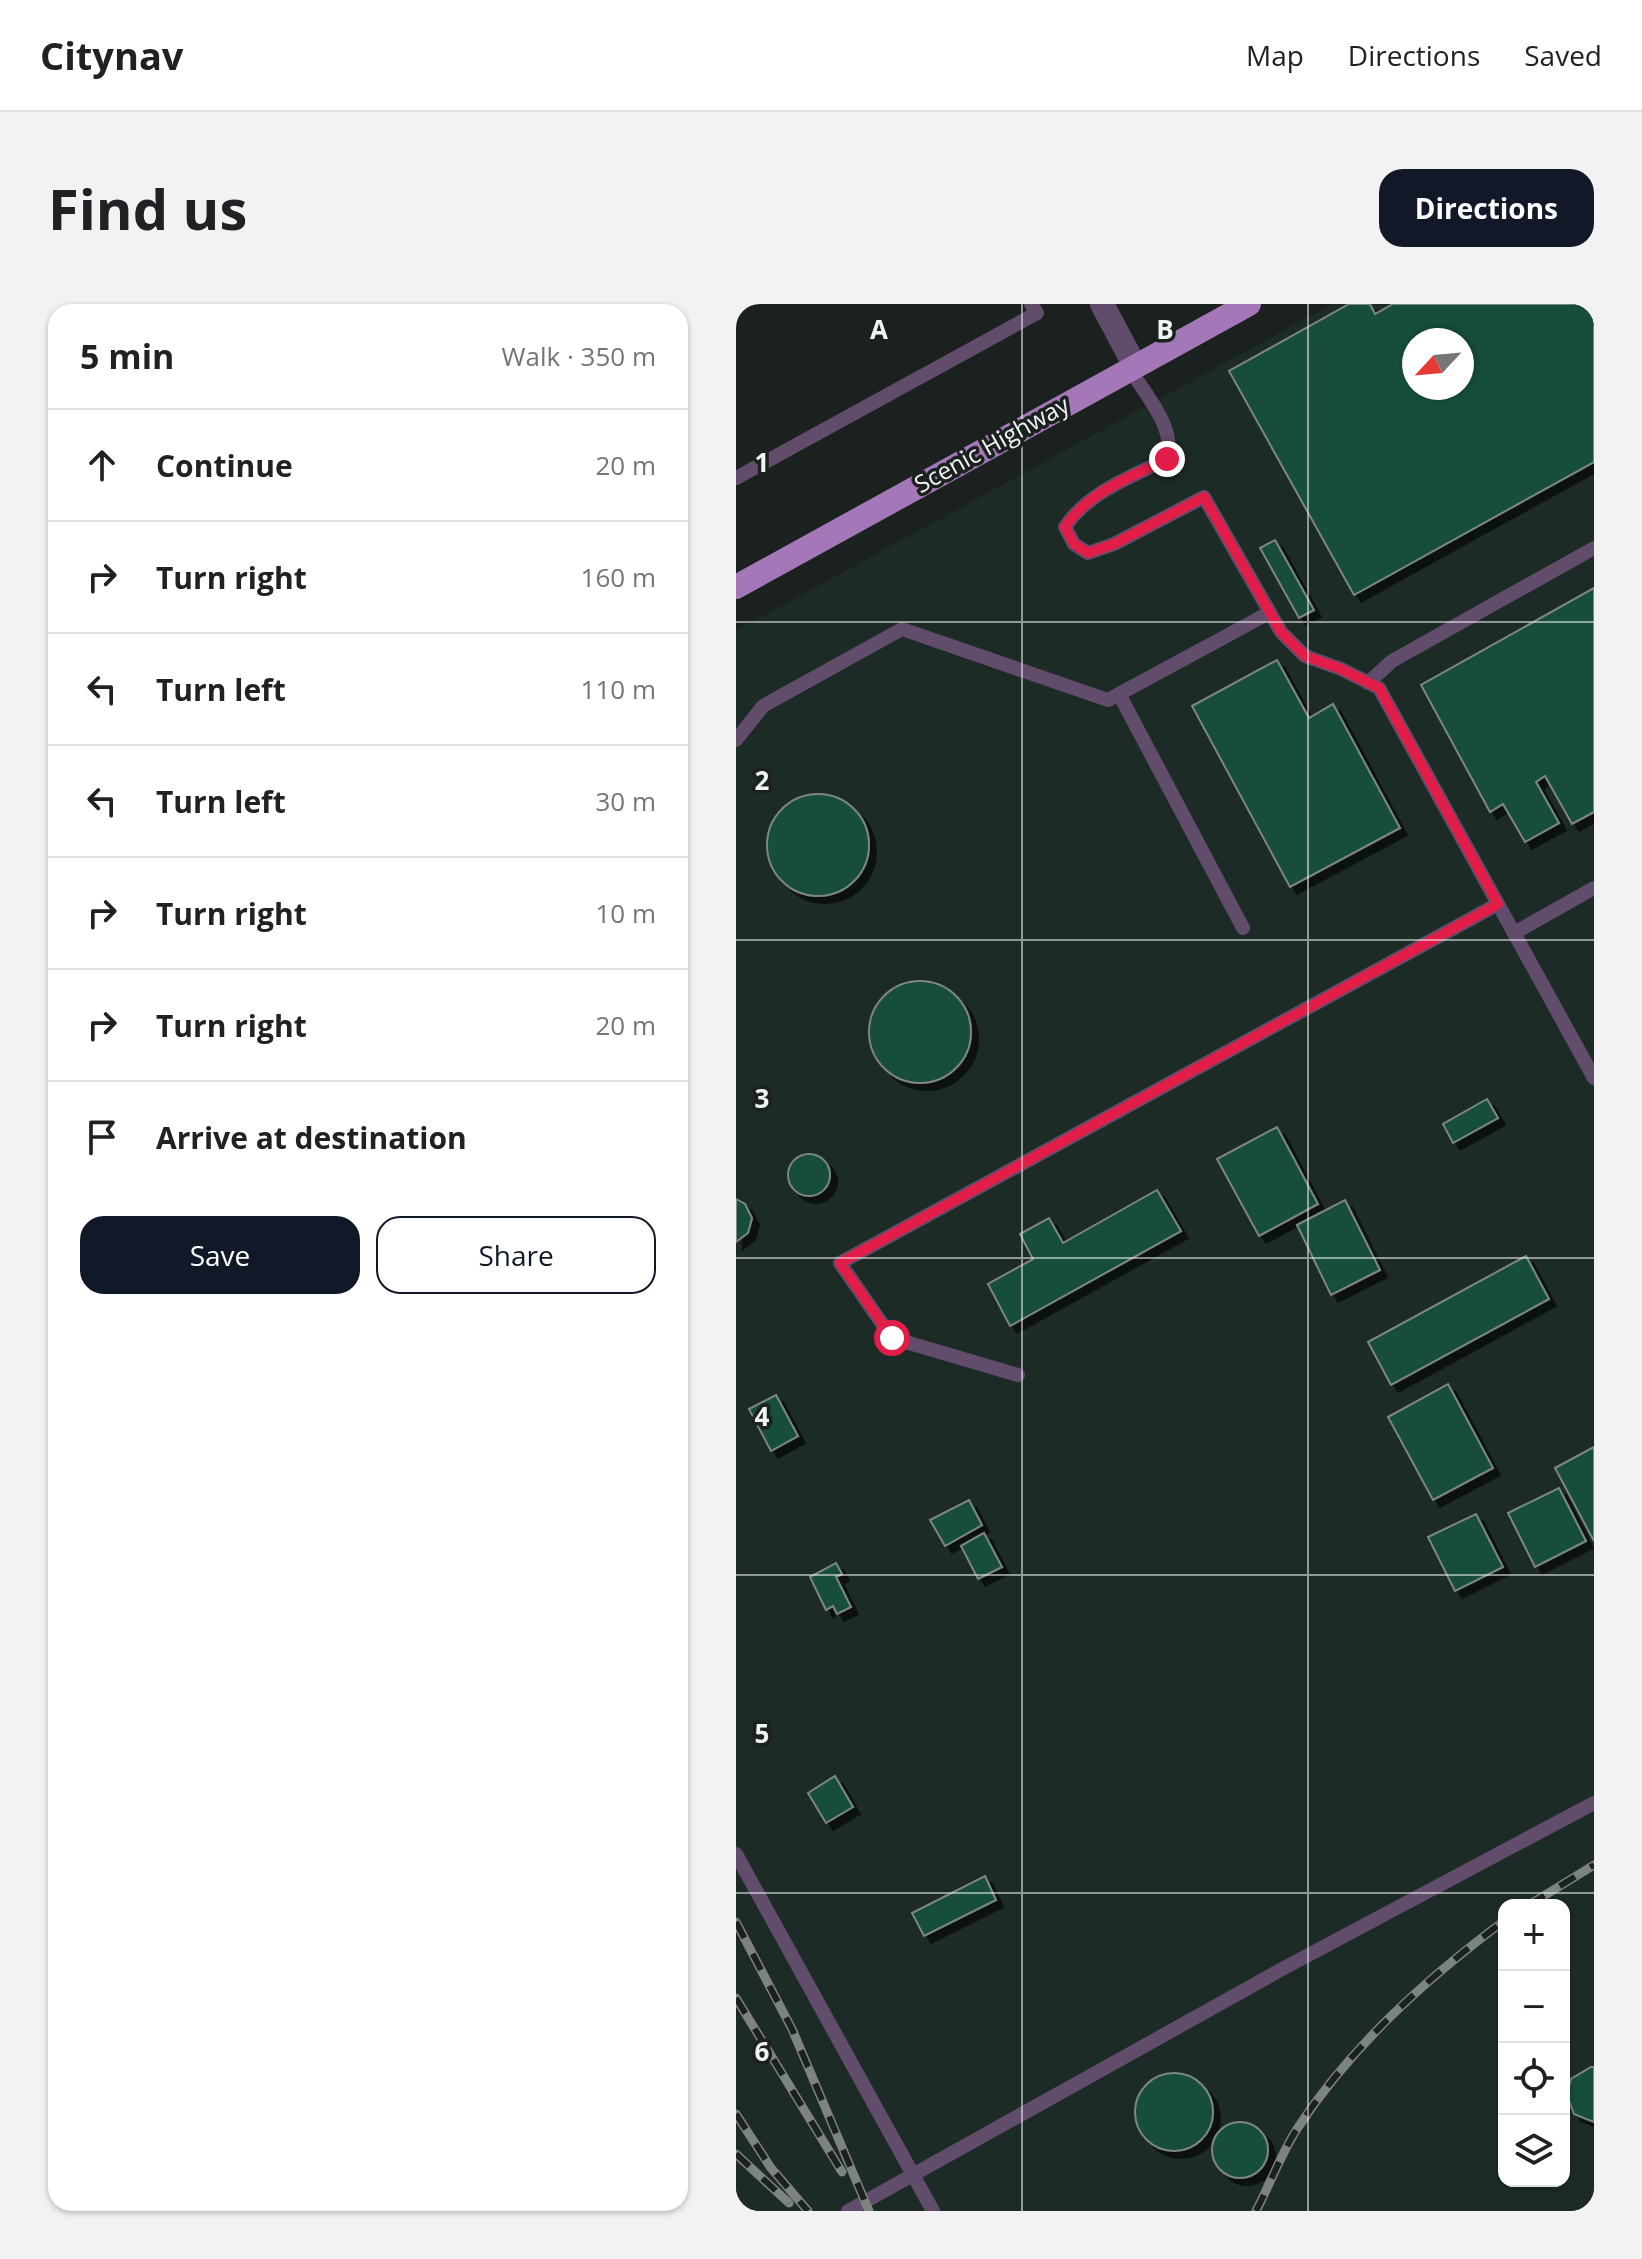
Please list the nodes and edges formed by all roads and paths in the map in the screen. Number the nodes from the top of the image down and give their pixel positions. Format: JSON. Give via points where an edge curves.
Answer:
{"nodes":[{"id":1,"x":1031,"y":304,"type":"edge"},
{"id":2,"x":1102,"y":304,"type":"edge"},
{"id":3,"x":1249,"y":304,"type":"edge"},
{"id":4,"x":1132,"y":368,"type":"junction"},
{"id":5,"x":736,"y":478,"type":"edge"},
{"id":6,"x":1594,"y":548,"type":"edge"},
{"id":7,"x":736,"y":587,"type":"edge"},
{"id":8,"x":1269,"y":613,"type":"junction"},
{"id":9,"x":1368,"y":683,"type":"junction"},
{"id":10,"x":1119,"y":694,"type":"junction"},
{"id":11,"x":736,"y":740,"type":"edge"},
{"id":12,"x":1593,"y":891,"type":"edge"},
{"id":13,"x":1498,"y":904,"type":"junction"},
{"id":14,"x":1243,"y":928,"type":"dead end"},
{"id":15,"x":1514,"y":933,"type":"junction"},
{"id":16,"x":1594,"y":1078,"type":"edge"},
{"id":17,"x":1018,"y":1375,"type":"dead end"},
{"id":18,"x":1594,"y":1803,"type":"edge"},
{"id":19,"x":736,"y":1854,"type":"edge"},
{"id":20,"x":913,"y":2175,"type":"junction"},
{"id":21,"x":848,"y":2211,"type":"edge"},
{"id":22,"x":933,"y":2211,"type":"edge"}],
"edges":[{"from":1,"to":5,"type":"lane","via":[[1037,313]]},
{"from":2,"to":4,"type":"street"},
{"from":3,"to":4,"type":"main road","name":"Scenic Highway"},
{"from":4,"to":7,"type":"main road","name":"Scenic Highway"},
{"from":4,"to":8,"type":"lane","via":[[1172,443],[1167,459],[1076,510],[1065,527],[1074,544],[1088,553],[1114,544],[1204,497]]},
{"from":6,"to":9,"type":"lane","via":[[1392,661]]},
{"from":8,"to":9,"type":"lane","via":[[1305,656]]},
{"from":8,"to":10,"type":"lane"},
{"from":9,"to":13,"type":"lane","via":[[1379,688]]},
{"from":10,"to":11,"type":"lane","via":[[1108,700],[902,629],[763,706]]},
{"from":10,"to":14,"type":"lane"},
{"from":12,"to":15,"type":"lane"},
{"from":13,"to":15,"type":"lane"},
{"from":13,"to":17,"type":"lane","via":[[840,1263],[892,1338]]},
{"from":15,"to":16,"type":"lane"},
{"from":18,"to":20,"type":"lane"},
{"from":19,"to":20,"type":"lane"},
{"from":20,"to":21,"type":"lane"},
{"from":20,"to":22,"type":"lane"}]}
